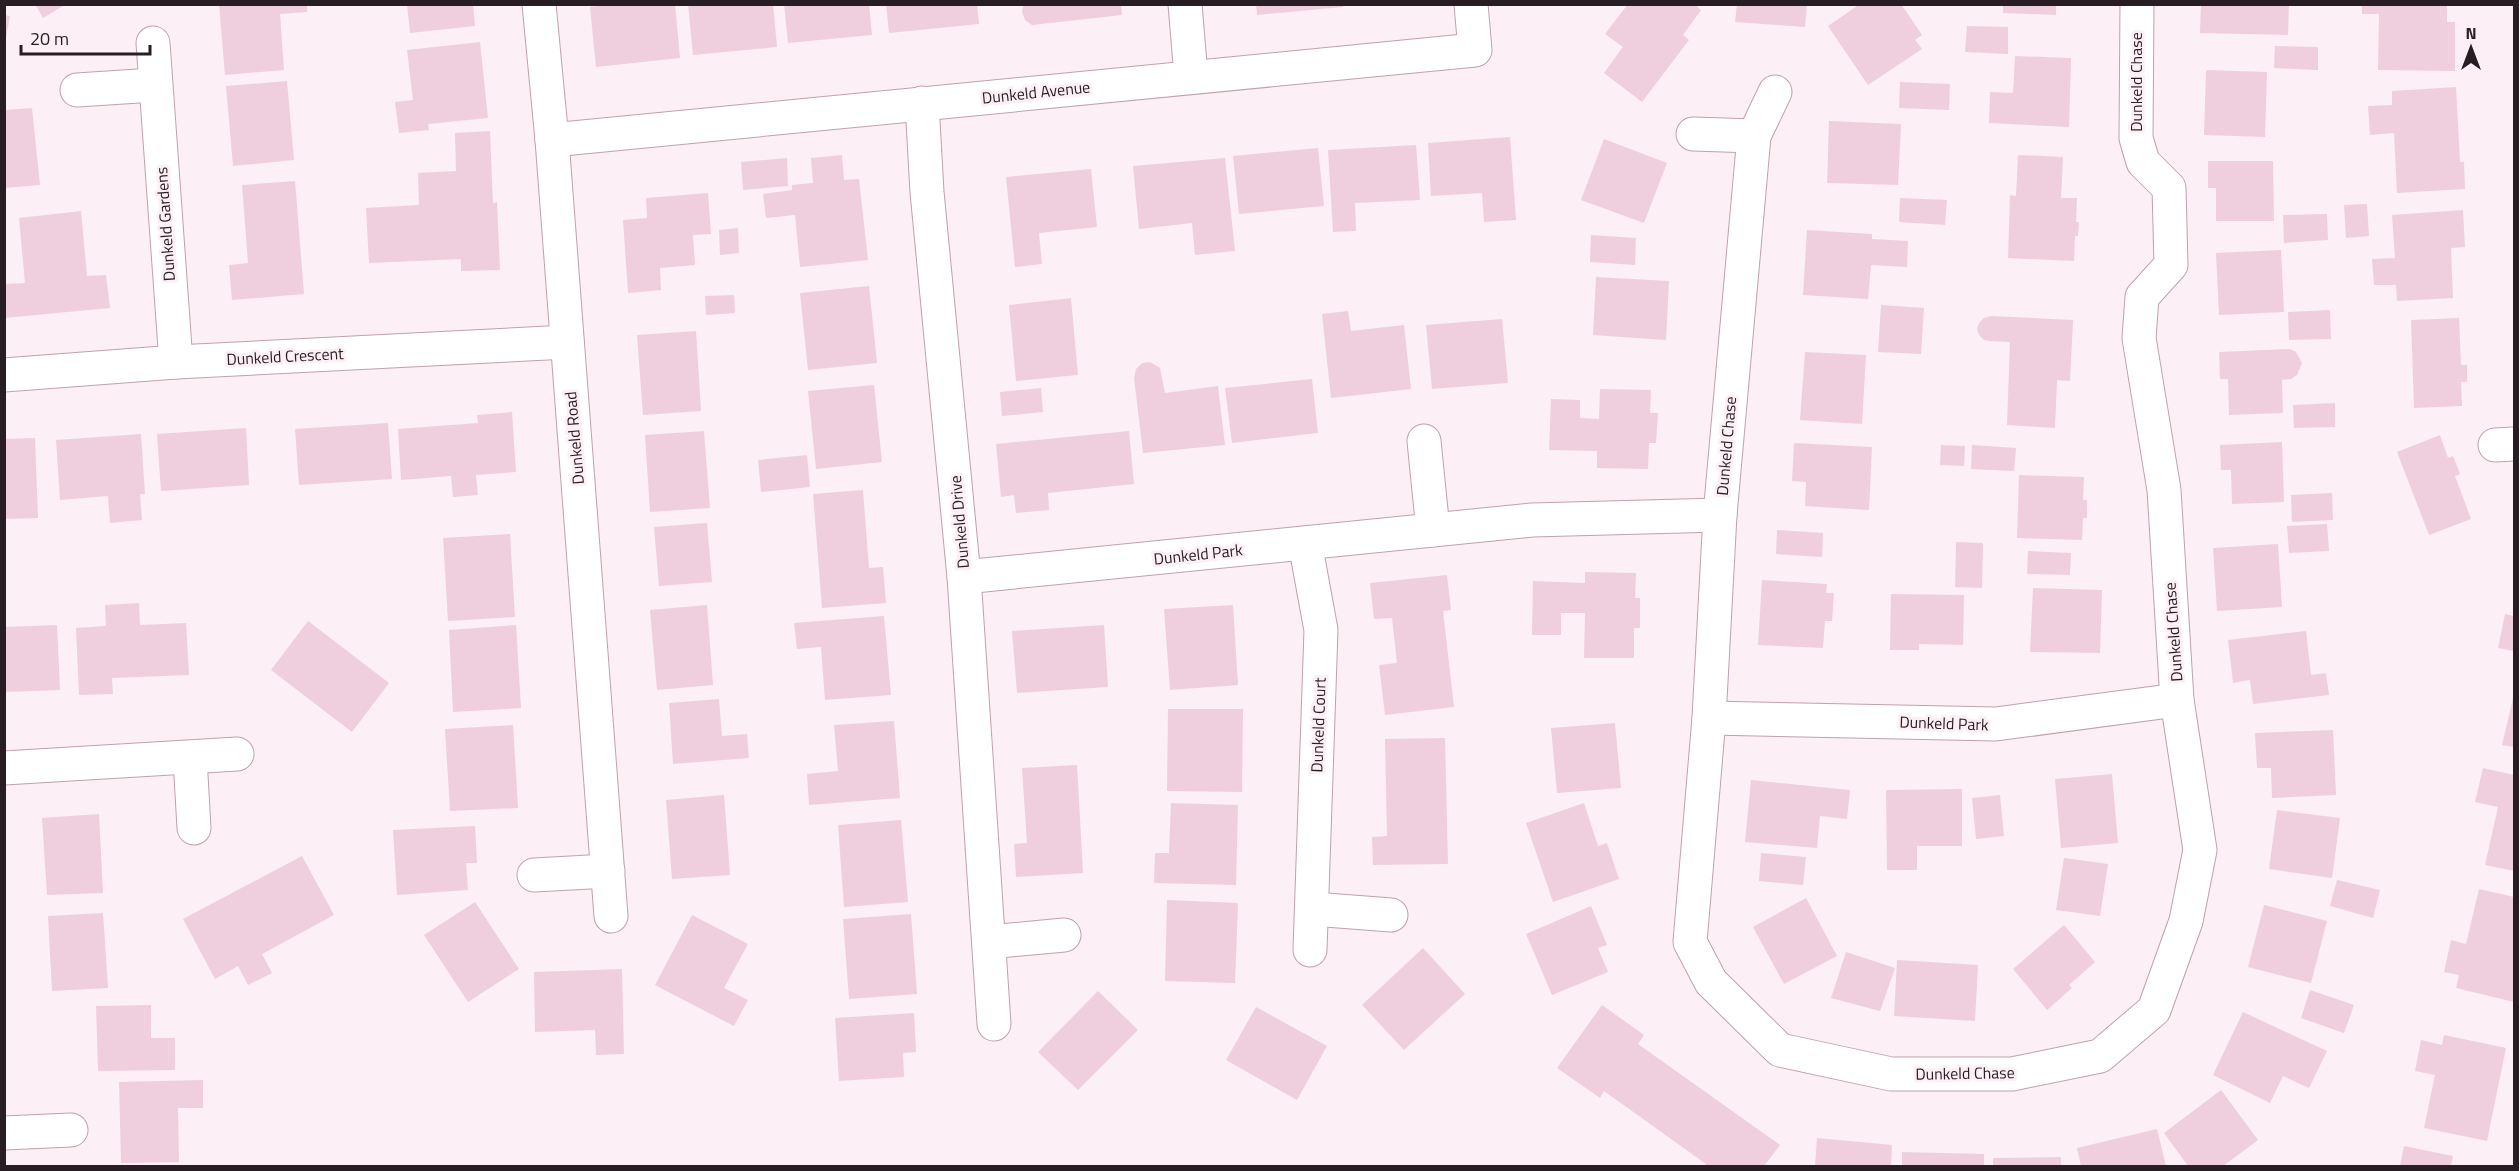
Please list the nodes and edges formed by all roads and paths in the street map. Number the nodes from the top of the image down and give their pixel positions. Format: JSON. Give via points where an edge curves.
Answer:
{"nodes":[{"id":1,"x":539,"y":4,"type":"edge"},
{"id":2,"x":1185,"y":4,"type":"edge"},
{"id":3,"x":1471,"y":4,"type":"edge"},
{"id":4,"x":2137,"y":4,"type":"edge"},
{"id":5,"x":153,"y":43,"type":"dead end"},
{"id":6,"x":1191,"y":76,"type":"junction"},
{"id":7,"x":154,"y":85,"type":"junction"},
{"id":8,"x":77,"y":90,"type":"dead end"},
{"id":9,"x":1775,"y":92,"type":"dead end"},
{"id":10,"x":922,"y":103,"type":"junction"},
{"id":11,"x":1693,"y":134,"type":"dead end"},
{"id":12,"x":1755,"y":136,"type":"junction"},
{"id":13,"x":552,"y":140,"type":"junction"},
{"id":14,"x":567,"y":342,"type":"junction"},
{"id":15,"x":176,"y":362,"type":"junction"},
{"id":16,"x":4,"y":375,"type":"edge"},
{"id":17,"x":1424,"y":441,"type":"dead end"},
{"id":18,"x":1720,"y":515,"type":"junction"},
{"id":19,"x":1432,"y":530,"type":"junction"},
{"id":20,"x":1305,"y":543,"type":"junction"},
{"id":21,"x":964,"y":577,"type":"junction"},
{"id":22,"x":2177,"y":700,"type":"junction"},
{"id":23,"x":1709,"y":718,"type":"junction"},
{"id":24,"x":237,"y":754,"type":"dead end"},
{"id":25,"x":190,"y":758,"type":"junction"},
{"id":26,"x":4,"y":768,"type":"edge"},
{"id":27,"x":194,"y":828,"type":"dead end"},
{"id":28,"x":608,"y":871,"type":"junction"},
{"id":29,"x":534,"y":875,"type":"dead end"},
{"id":30,"x":1313,"y":909,"type":"junction"},
{"id":31,"x":1391,"y":915,"type":"dead end"},
{"id":32,"x":611,"y":916,"type":"dead end"},
{"id":33,"x":1064,"y":935,"type":"dead end"},
{"id":34,"x":989,"y":942,"type":"junction"},
{"id":35,"x":1310,"y":950,"type":"dead end"},
{"id":36,"x":994,"y":1024,"type":"dead end"},
{"id":37,"x":71,"y":1130,"type":"dead end"},
{"id":38,"x":4,"y":1133,"type":"edge"}],
"edges":[{"from":1,"to":13,"type":"street","name":"Dunkeld Road"},
{"from":2,"to":6,"type":"street"},
{"from":3,"to":6,"type":"street","name":"Dunkeld Avenue","via":[[1475,50]]},
{"from":4,"to":22,"type":"street","name":"Dunkeld Chase","via":[[2136,138],[2143,162],[2169,188],[2171,265],[2142,297],[2139,338],[2164,490]]},
{"from":5,"to":7,"type":"street","name":"Dunkeld Gardens"},
{"from":6,"to":10,"type":"street","name":"Dunkeld Avenue"},
{"from":7,"to":8,"type":"street"},
{"from":7,"to":15,"type":"street","name":"Dunkeld Gardens"},
{"from":9,"to":12,"type":"street","name":"Dunkeld Chase"},
{"from":10,"to":13,"type":"street","name":"Dunkeld Avenue"},
{"from":10,"to":21,"type":"street","name":"Dunkeld Drive"},
{"from":11,"to":12,"type":"street"},
{"from":12,"to":18,"type":"street","name":"Dunkeld Chase"},
{"from":13,"to":14,"type":"street","name":"Dunkeld Road"},
{"from":14,"to":15,"type":"street","name":"Dunkeld Crescent"},
{"from":14,"to":28,"type":"street","name":"Dunkeld Road"},
{"from":15,"to":16,"type":"street","name":"Dunkeld Crescent"},
{"from":17,"to":19,"type":"street"},
{"from":18,"to":19,"type":"street","name":"Dunkeld Park","via":[[1532,520]]},
{"from":18,"to":23,"type":"street","name":"Dunkeld Chase"},
{"from":19,"to":20,"type":"street","name":"Dunkeld Park"},
{"from":20,"to":21,"type":"street","name":"Dunkeld Park"},
{"from":20,"to":30,"type":"street","name":"Dunkeld Court","via":[[1321,630]]},
{"from":21,"to":34,"type":"street","name":"Dunkeld Drive"},
{"from":22,"to":23,"type":"street","name":"Dunkeld Park","via":[[1996,724]]},
{"from":22,"to":23,"type":"street","name":"Dunkeld Chase","via":[[2200,850],[2186,921],[2154,1010],[2100,1056],[2012,1074],[1891,1074],[1780,1050],[1711,982],[1690,942]]},
{"from":24,"to":25,"type":"street"},
{"from":25,"to":26,"type":"street"},
{"from":25,"to":27,"type":"street"},
{"from":28,"to":29,"type":"street"},
{"from":28,"to":32,"type":"street","name":"Dunkeld Road"},
{"from":30,"to":31,"type":"street"},
{"from":30,"to":35,"type":"street","name":"Dunkeld Court"},
{"from":33,"to":34,"type":"street"},
{"from":34,"to":36,"type":"street","name":"Dunkeld Drive"},
{"from":37,"to":38,"type":"street"}]}
